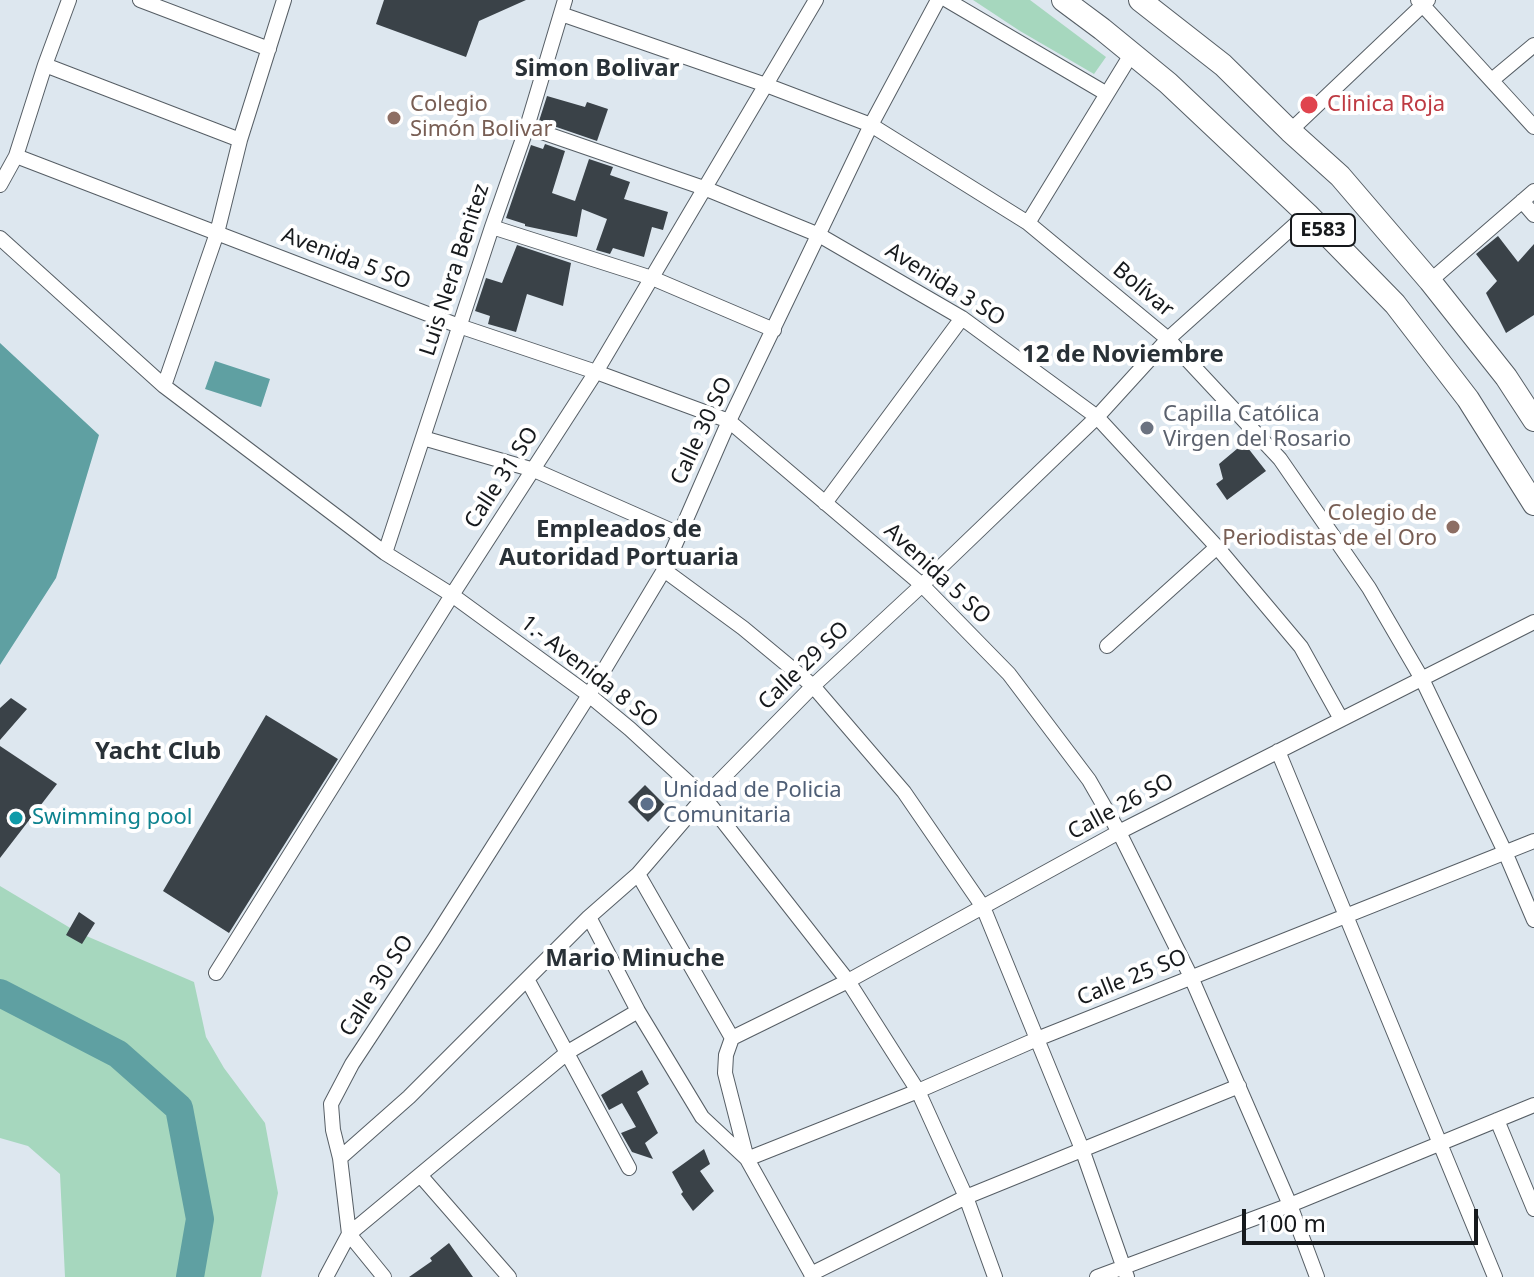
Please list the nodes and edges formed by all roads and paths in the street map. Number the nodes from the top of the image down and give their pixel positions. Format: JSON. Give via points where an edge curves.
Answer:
{"nodes":[{"id":1,"x":69,"y":0,"type":"edge"},
{"id":2,"x":140,"y":0,"type":"edge"},
{"id":3,"x":284,"y":0,"type":"edge"},
{"id":4,"x":816,"y":0,"type":"edge"},
{"id":5,"x":938,"y":0,"type":"edge"},
{"id":6,"x":947,"y":0,"type":"edge"},
{"id":7,"x":1063,"y":0,"type":"edge"},
{"id":8,"x":1140,"y":0,"type":"edge"},
{"id":9,"x":1423,"y":2,"type":"edge"},
{"id":10,"x":563,"y":7,"type":"edge"},
{"id":11,"x":1534,"y":45,"type":"edge"},
{"id":12,"x":269,"y":49,"type":"junction"},
{"id":13,"x":1132,"y":53,"type":"junction"},
{"id":14,"x":45,"y":65,"type":"junction"},
{"id":15,"x":1492,"y":80,"type":"junction"},
{"id":16,"x":766,"y":85,"type":"junction"},
{"id":17,"x":1107,"y":94,"type":"junction"},
{"id":18,"x":871,"y":125,"type":"junction"},
{"id":19,"x":527,"y":127,"type":"junction"},
{"id":20,"x":1534,"y":127,"type":"edge"},
{"id":21,"x":1290,"y":131,"type":"junction"},
{"id":22,"x":240,"y":140,"type":"junction"},
{"id":23,"x":16,"y":156,"type":"junction"},
{"id":24,"x":0,"y":185,"type":"edge"},
{"id":25,"x":704,"y":188,"type":"junction"},
{"id":26,"x":1528,"y":196,"type":"edge"},
{"id":27,"x":1307,"y":214,"type":"junction"},
{"id":28,"x":1534,"y":215,"type":"edge"},
{"id":29,"x":1028,"y":223,"type":"junction"},
{"id":30,"x":492,"y":227,"type":"junction"},
{"id":31,"x":217,"y":233,"type":"junction"},
{"id":32,"x":819,"y":235,"type":"junction"},
{"id":33,"x":0,"y":238,"type":"edge"},
{"id":34,"x":652,"y":278,"type":"junction"},
{"id":35,"x":1430,"y":281,"type":"junction"},
{"id":36,"x":962,"y":318,"type":"junction"},
{"id":37,"x":459,"y":326,"type":"junction"},
{"id":38,"x":774,"y":330,"type":"junction"},
{"id":39,"x":1168,"y":339,"type":"junction"},
{"id":40,"x":596,"y":372,"type":"junction"},
{"id":41,"x":164,"y":386,"type":"junction"},
{"id":42,"x":1097,"y":417,"type":"junction"},
{"id":43,"x":1534,"y":420,"type":"edge"},
{"id":44,"x":729,"y":421,"type":"junction"},
{"id":45,"x":423,"y":438,"type":"junction"},
{"id":46,"x":534,"y":470,"type":"junction"},
{"id":47,"x":825,"y":503,"type":"junction"},
{"id":48,"x":1534,"y":504,"type":"edge"},
{"id":49,"x":679,"y":534,"type":"junction"},
{"id":50,"x":1217,"y":547,"type":"junction"},
{"id":51,"x":385,"y":553,"type":"junction"},
{"id":52,"x":664,"y":570,"type":"junction"},
{"id":53,"x":922,"y":585,"type":"junction"},
{"id":54,"x":452,"y":595,"type":"junction"},
{"id":55,"x":1534,"y":622,"type":"edge"},
{"id":56,"x":1107,"y":646,"type":"dead end"},
{"id":57,"x":1422,"y":679,"type":"junction"},
{"id":58,"x":813,"y":686,"type":"junction"},
{"id":59,"x":589,"y":695,"type":"junction"},
{"id":60,"x":1341,"y":719,"type":"junction"},
{"id":61,"x":1278,"y":751,"type":"junction"},
{"id":62,"x":704,"y":797,"type":"junction"},
{"id":63,"x":1119,"y":832,"type":"junction"},
{"id":64,"x":1534,"y":841,"type":"edge"},
{"id":65,"x":1505,"y":852,"type":"junction"},
{"id":66,"x":638,"y":874,"type":"junction"},
{"id":67,"x":983,"y":907,"type":"junction"},
{"id":68,"x":1346,"y":916,"type":"junction"},
{"id":69,"x":589,"y":917,"type":"junction"},
{"id":70,"x":1534,"y":920,"type":"edge"},
{"id":71,"x":216,"y":973,"type":"dead end"},
{"id":72,"x":1191,"y":977,"type":"junction"},
{"id":73,"x":527,"y":979,"type":"junction"},
{"id":74,"x":848,"y":981,"type":"junction"},
{"id":75,"x":638,"y":1011,"type":"junction"},
{"id":76,"x":732,"y":1038,"type":"junction"},
{"id":77,"x":1037,"y":1039,"type":"junction"},
{"id":78,"x":568,"y":1052,"type":"junction"},
{"id":79,"x":1239,"y":1086,"type":"junction"},
{"id":80,"x":918,"y":1091,"type":"junction"},
{"id":81,"x":1534,"y":1105,"type":"edge"},
{"id":82,"x":1497,"y":1120,"type":"junction"},
{"id":83,"x":1440,"y":1144,"type":"junction"},
{"id":84,"x":1082,"y":1149,"type":"junction"},
{"id":85,"x":340,"y":1158,"type":"junction"},
{"id":86,"x":747,"y":1159,"type":"junction"},
{"id":87,"x":629,"y":1168,"type":"dead end"},
{"id":88,"x":420,"y":1175,"type":"junction"},
{"id":89,"x":966,"y":1197,"type":"junction"},
{"id":90,"x":1290,"y":1205,"type":"junction"},
{"id":91,"x":1534,"y":1209,"type":"edge"},
{"id":92,"x":349,"y":1234,"type":"junction"},
{"id":93,"x":1125,"y":1272,"type":"edge"},
{"id":94,"x":812,"y":1275,"type":"edge"},
{"id":95,"x":326,"y":1277,"type":"edge"},
{"id":96,"x":384,"y":1277,"type":"edge"},
{"id":97,"x":509,"y":1277,"type":"edge"},
{"id":98,"x":995,"y":1277,"type":"edge"},
{"id":99,"x":1097,"y":1277,"type":"edge"},
{"id":100,"x":1317,"y":1277,"type":"edge"},
{"id":101,"x":1495,"y":1277,"type":"edge"}],
"edges":[{"from":1,"to":14,"type":"street"},
{"from":2,"to":12,"type":"street"},
{"from":3,"to":12,"type":"street"},
{"from":4,"to":16,"type":"street","name":"Calle 31 SO"},
{"from":5,"to":18,"type":"street","name":"Calle 30 SO"},
{"from":6,"to":17,"type":"street"},
{"from":7,"to":13,"type":"main road","number":"E583"},
{"from":8,"to":21,"type":"main road","number":"E583","via":[[1223,65]]},
{"from":9,"to":15,"type":"street"},
{"from":9,"to":21,"type":"street"},
{"from":10,"to":16,"type":"street","name":"Bolívar"},
{"from":10,"to":19,"type":"street","name":"Luis Nera Benitez"},
{"from":11,"to":15,"type":"street"},
{"from":12,"to":22,"type":"street"},
{"from":13,"to":17,"type":"street"},
{"from":13,"to":27,"type":"main road","number":"E583"},
{"from":14,"to":22,"type":"street"},
{"from":14,"to":23,"type":"street"},
{"from":15,"to":20,"type":"street"},
{"from":16,"to":18,"type":"street","name":"Bolívar"},
{"from":16,"to":25,"type":"street","name":"Calle 31 SO"},
{"from":17,"to":29,"type":"street"},
{"from":18,"to":29,"type":"street","name":"Bolívar"},
{"from":18,"to":32,"type":"street","name":"Calle 30 SO"},
{"from":19,"to":25,"type":"street","name":"Avenida 3 SO"},
{"from":19,"to":30,"type":"street","name":"Luis Nera Benitez"},
{"from":21,"to":35,"type":"main road","number":"E583","via":[[1340,176]]},
{"from":22,"to":31,"type":"street"},
{"from":23,"to":24,"type":"street"},
{"from":23,"to":31,"type":"street","name":"Avenida 5 SO"},
{"from":25,"to":32,"type":"street","name":"Avenida 3 SO"},
{"from":25,"to":34,"type":"street","name":"Calle 31 SO"},
{"from":26,"to":28,"type":"street"},
{"from":26,"to":35,"type":"street"},
{"from":27,"to":39,"type":"street","name":"Calle 29 SO"},
{"from":27,"to":48,"type":"main road","number":"E583","via":[[1395,304],[1468,399]]},
{"from":29,"to":39,"type":"street","name":"Bolívar"},
{"from":30,"to":34,"type":"street"},
{"from":30,"to":37,"type":"street","name":"Luis Nera Benitez"},
{"from":31,"to":37,"type":"street","name":"Avenida 5 SO"},
{"from":31,"to":41,"type":"street"},
{"from":32,"to":36,"type":"street","name":"Avenida 3 SO"},
{"from":32,"to":38,"type":"street","name":"Calle 30 SO"},
{"from":33,"to":41,"type":"street","name":"1.- Avenida 8 SO"},
{"from":34,"to":38,"type":"street"},
{"from":34,"to":40,"type":"street","name":"Calle 31 SO"},
{"from":35,"to":43,"type":"main road","number":"E583"},
{"from":36,"to":42,"type":"street","name":"Avenida 3 SO"},
{"from":36,"to":47,"type":"street"},
{"from":37,"to":40,"type":"street","name":"Avenida 5 SO"},
{"from":37,"to":45,"type":"street","name":"Luis Nera Benitez"},
{"from":38,"to":44,"type":"street","name":"Calle 30 SO"},
{"from":39,"to":42,"type":"street","name":"Calle 29 SO"},
{"from":39,"to":57,"type":"street","name":"Bolívar","via":[[1280,459],[1369,588]]},
{"from":40,"to":44,"type":"street","name":"Avenida 5 SO"},
{"from":40,"to":46,"type":"street","name":"Calle 31 SO"},
{"from":41,"to":51,"type":"street","name":"1.- Avenida 8 SO"},
{"from":42,"to":50,"type":"street","name":"Avenida 3 SO"},
{"from":42,"to":53,"type":"street","name":"Calle 29 SO"},
{"from":44,"to":47,"type":"street","name":"Avenida 5 SO"},
{"from":44,"to":49,"type":"street","name":"Calle 30 SO"},
{"from":45,"to":46,"type":"street"},
{"from":45,"to":51,"type":"street","name":"Luis Nera Benitez"},
{"from":46,"to":49,"type":"street"},
{"from":46,"to":54,"type":"street","name":"Calle 31 SO"},
{"from":47,"to":53,"type":"street","name":"Avenida 5 SO"},
{"from":49,"to":52,"type":"street","name":"Calle 30 SO"},
{"from":50,"to":56,"type":"street"},
{"from":50,"to":60,"type":"street","name":"Avenida 3 SO","via":[[1301,647]]},
{"from":51,"to":54,"type":"street","name":"1.- Avenida 8 SO"},
{"from":52,"to":58,"type":"street"},
{"from":52,"to":59,"type":"street","name":"Calle 30 SO"},
{"from":53,"to":58,"type":"street","name":"Calle 29 SO"},
{"from":53,"to":63,"type":"street","name":"Avenida 5 SO","via":[[1009,674],[1089,780]]},
{"from":54,"to":59,"type":"street","name":"1.- Avenida 8 SO"},
{"from":54,"to":71,"type":"street","name":"Calle 31 SO"},
{"from":55,"to":57,"type":"street","name":"Calle 26 SO"},
{"from":57,"to":60,"type":"street","name":"Calle 26 SO"},
{"from":57,"to":65,"type":"street","name":"Bolívar"},
{"from":58,"to":62,"type":"street","name":"Calle 29 SO"},
{"from":58,"to":67,"type":"street","via":[[904,792]]},
{"from":59,"to":62,"type":"street","name":"1.- Avenida 8 SO"},
{"from":59,"to":85,"type":"street","name":"Calle 30 SO","via":[[352,1064],[331,1104]]},
{"from":60,"to":61,"type":"street","name":"Calle 26 SO"},
{"from":61,"to":63,"type":"street","name":"Calle 26 SO"},
{"from":61,"to":68,"type":"street"},
{"from":62,"to":66,"type":"street","name":"Calle 29 SO"},
{"from":62,"to":74,"type":"street","name":"1.- Avenida 8 SO"},
{"from":63,"to":67,"type":"street","name":"Calle 26 SO"},
{"from":63,"to":72,"type":"street","name":"Avenida 5 SO"},
{"from":64,"to":65,"type":"street","name":"Calle 25 SO"},
{"from":65,"to":68,"type":"street","name":"Calle 25 SO"},
{"from":65,"to":70,"type":"street","name":"Bolívar"},
{"from":66,"to":69,"type":"street","name":"Calle 29 SO"},
{"from":66,"to":76,"type":"street"},
{"from":67,"to":74,"type":"street","name":"Calle 26 SO"},
{"from":67,"to":77,"type":"street"},
{"from":68,"to":72,"type":"street","name":"Calle 25 SO"},
{"from":68,"to":83,"type":"street"},
{"from":69,"to":73,"type":"street","name":"Calle 29 SO"},
{"from":69,"to":75,"type":"street"},
{"from":72,"to":77,"type":"street","name":"Calle 25 SO"},
{"from":72,"to":79,"type":"street","name":"Avenida 5 SO"},
{"from":73,"to":78,"type":"street"},
{"from":73,"to":85,"type":"street","name":"Calle 29 SO"},
{"from":74,"to":76,"type":"street","name":"Calle 26 SO"},
{"from":74,"to":80,"type":"street","name":"1.- Avenida 8 SO"},
{"from":75,"to":78,"type":"street"},
{"from":75,"to":86,"type":"street","via":[[702,1117]]},
{"from":76,"to":86,"type":"street","via":[[725,1073]]},
{"from":77,"to":80,"type":"street","name":"Calle 25 SO"},
{"from":77,"to":84,"type":"street"},
{"from":78,"to":87,"type":"street"},
{"from":78,"to":88,"type":"street"},
{"from":79,"to":84,"type":"street"},
{"from":79,"to":90,"type":"street","name":"Avenida 5 SO"},
{"from":80,"to":86,"type":"street","name":"Calle 25 SO"},
{"from":80,"to":89,"type":"street","name":"1.- Avenida 8 SO"},
{"from":81,"to":82,"type":"street"},
{"from":82,"to":83,"type":"street"},
{"from":82,"to":91,"type":"street"},
{"from":83,"to":90,"type":"street"},
{"from":83,"to":101,"type":"street"},
{"from":84,"to":89,"type":"street"},
{"from":84,"to":93,"type":"street"},
{"from":85,"to":92,"type":"street","name":"Calle 30 SO"},
{"from":86,"to":94,"type":"street"},
{"from":88,"to":92,"type":"street"},
{"from":88,"to":97,"type":"street"},
{"from":89,"to":94,"type":"street"},
{"from":89,"to":98,"type":"street","name":"1.- Avenida 8 SO"},
{"from":90,"to":93,"type":"street"},
{"from":90,"to":100,"type":"street","name":"Avenida 5 SO"},
{"from":92,"to":95,"type":"street"},
{"from":92,"to":96,"type":"street"},
{"from":93,"to":99,"type":"street"}]}
